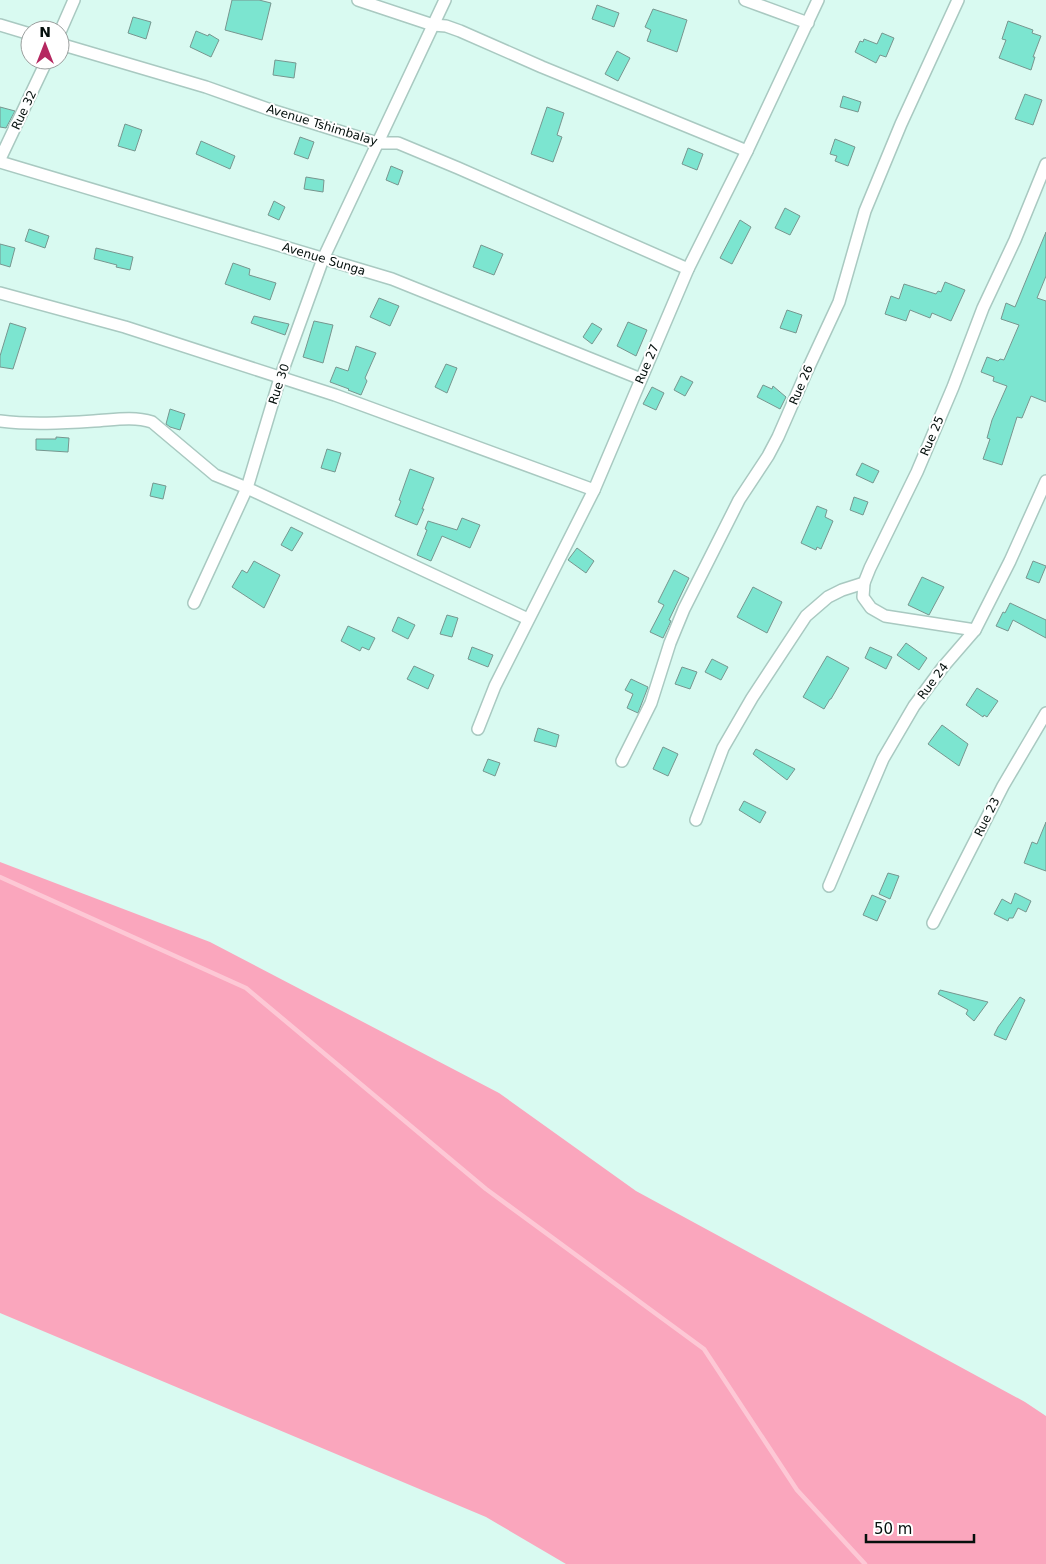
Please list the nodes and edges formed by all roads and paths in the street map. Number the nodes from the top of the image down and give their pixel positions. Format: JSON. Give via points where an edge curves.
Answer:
{"nodes":[{"id":1,"x":74,"y":0,"type":"edge"},
{"id":2,"x":358,"y":0,"type":"edge"},
{"id":3,"x":445,"y":0,"type":"edge"},
{"id":4,"x":745,"y":0,"type":"edge"},
{"id":5,"x":818,"y":0,"type":"edge"},
{"id":6,"x":958,"y":0,"type":"edge"},
{"id":7,"x":65,"y":20,"type":"edge"},
{"id":8,"x":808,"y":23,"type":"junction"},
{"id":9,"x":0,"y":25,"type":"edge"},
{"id":10,"x":433,"y":25,"type":"junction"},
{"id":11,"x":20,"y":31,"type":"edge"},
{"id":12,"x":70,"y":47,"type":"edge"},
{"id":13,"x":42,"y":70,"type":"edge"},
{"id":14,"x":378,"y":143,"type":"junction"},
{"id":15,"x":747,"y":151,"type":"junction"},
{"id":16,"x":0,"y":161,"type":"edge"},
{"id":17,"x":1046,"y":164,"type":"edge"},
{"id":18,"x":322,"y":259,"type":"junction"},
{"id":19,"x":688,"y":269,"type":"junction"},
{"id":20,"x":0,"y":293,"type":"edge"},
{"id":21,"x":280,"y":378,"type":"junction"},
{"id":22,"x":640,"y":379,"type":"junction"},
{"id":23,"x":0,"y":421,"type":"edge"},
{"id":24,"x":1046,"y":481,"type":"edge"},
{"id":25,"x":247,"y":488,"type":"junction"},
{"id":26,"x":594,"y":490,"type":"junction"},
{"id":27,"x":864,"y":583,"type":"junction"},
{"id":28,"x":194,"y":603,"type":"dead end"},
{"id":29,"x":528,"y":619,"type":"junction"},
{"id":30,"x":975,"y":630,"type":"junction"},
{"id":31,"x":1046,"y":713,"type":"edge"},
{"id":32,"x":478,"y":729,"type":"dead end"},
{"id":33,"x":622,"y":761,"type":"dead end"},
{"id":34,"x":696,"y":820,"type":"dead end"},
{"id":35,"x":829,"y":886,"type":"dead end"},
{"id":36,"x":933,"y":923,"type":"dead end"}],
"edges":[{"from":1,"to":7,"type":"street"},
{"from":2,"to":10,"type":"street"},
{"from":3,"to":10,"type":"street","name":"Rue 30"},
{"from":4,"to":8,"type":"street"},
{"from":5,"to":8,"type":"street","name":"Rue 27"},
{"from":6,"to":33,"type":"street","name":"Rue 26","via":[[865,211],[838,302],[778,437],[739,500],[684,609],[651,703]]},
{"from":8,"to":15,"type":"street","name":"Rue 27"},
{"from":9,"to":11,"type":"street"},
{"from":10,"to":14,"type":"street","name":"Rue 30"},
{"from":10,"to":15,"type":"street","via":[[460,31]]},
{"from":12,"to":14,"type":"street","name":"Avenue Tshimbalay"},
{"from":13,"to":16,"type":"street","name":"Rue 32"},
{"from":14,"to":18,"type":"street","name":"Rue 30"},
{"from":14,"to":19,"type":"street","name":"Avenue Tshimbalay","via":[[398,143],[417,150]]},
{"from":15,"to":19,"type":"street","name":"Rue 27"},
{"from":16,"to":18,"type":"street","name":"Avenue Sunga"},
{"from":17,"to":27,"type":"street","name":"Rue 25","via":[[917,472]]},
{"from":18,"to":21,"type":"street","name":"Rue 30"},
{"from":18,"to":22,"type":"street","name":"Avenue Sunga","via":[[392,279]]},
{"from":19,"to":22,"type":"street","name":"Rue 27"},
{"from":20,"to":21,"type":"street","via":[[125,327]]},
{"from":21,"to":25,"type":"street","name":"Rue 30"},
{"from":21,"to":26,"type":"street"},
{"from":22,"to":26,"type":"street","name":"Rue 27"},
{"from":23,"to":25,"type":"street","via":[[80,422],[139,418],[152,422],[215,474]]},
{"from":24,"to":30,"type":"street","name":"Rue 24"},
{"from":25,"to":28,"type":"street","name":"Rue 30"},
{"from":25,"to":29,"type":"street"},
{"from":26,"to":29,"type":"street","name":"Rue 27"},
{"from":27,"to":30,"type":"street","via":[[864,598],[871,608],[885,616]]},
{"from":27,"to":34,"type":"street","via":[[828,596],[806,616],[723,748]]},
{"from":29,"to":32,"type":"street","name":"Rue 27"},
{"from":30,"to":35,"type":"street","name":"Rue 24","via":[[914,706],[883,759]]},
{"from":31,"to":36,"type":"street","name":"Rue 23","via":[[1003,786]]}]}
